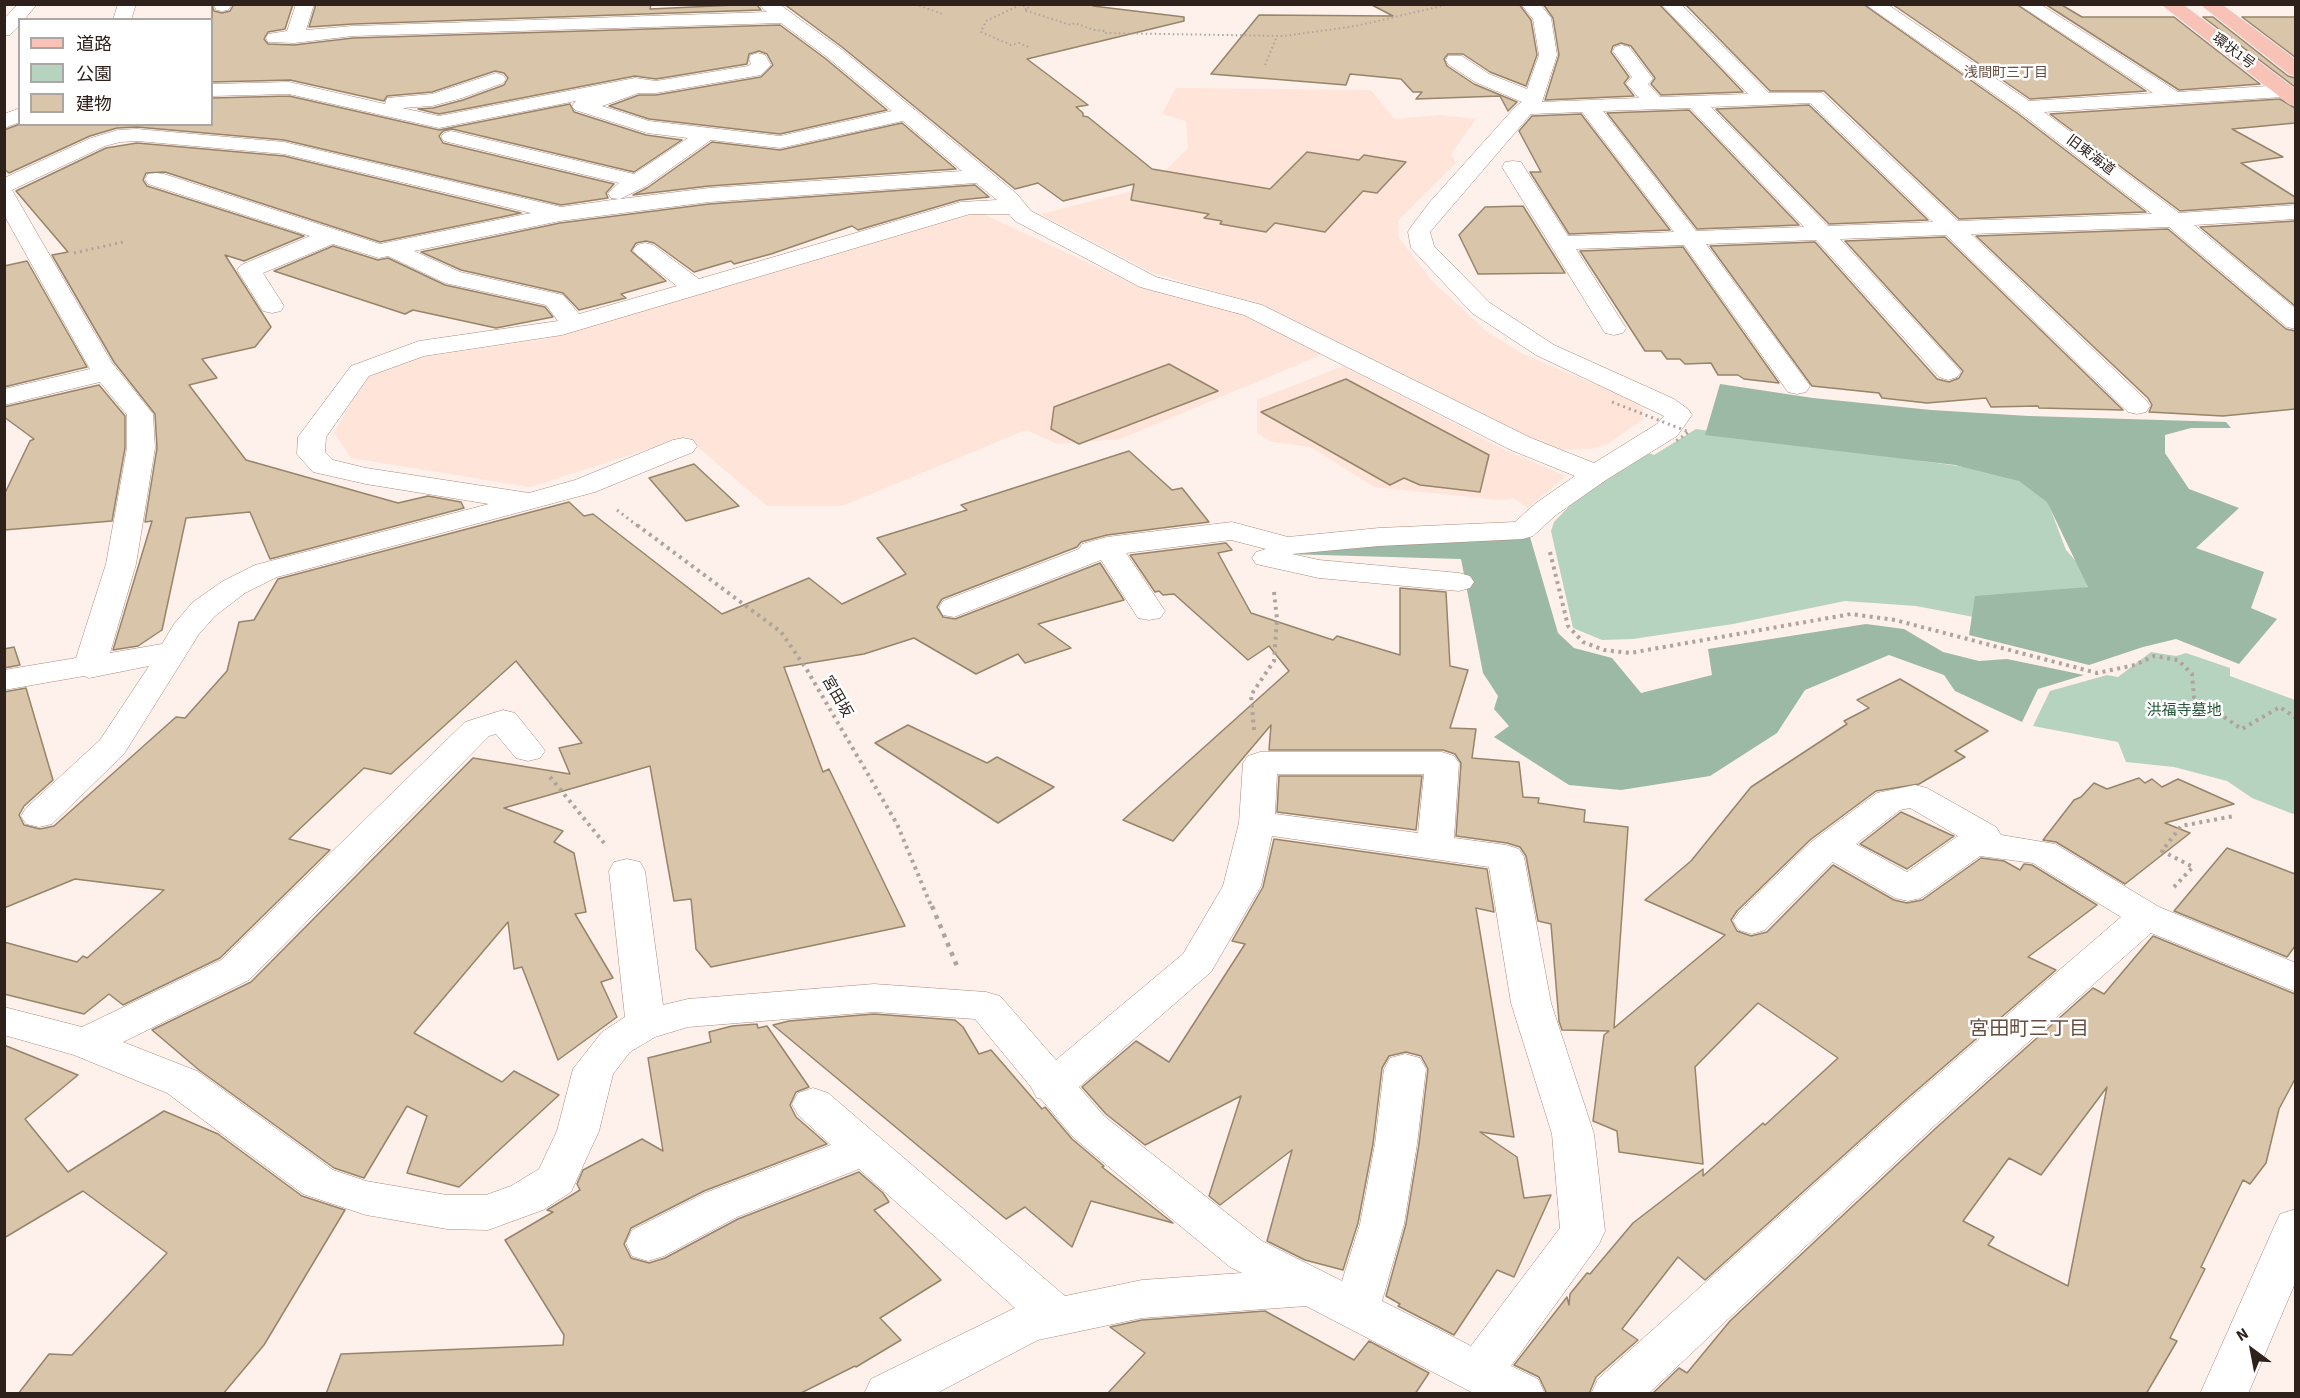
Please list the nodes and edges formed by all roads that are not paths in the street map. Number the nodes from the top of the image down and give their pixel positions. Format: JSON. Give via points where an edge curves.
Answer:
{"nodes":[{"id":1,"x":305,"y":4,"type":"edge"},
{"id":2,"x":767,"y":4,"type":"edge"},
{"id":3,"x":1530,"y":4,"type":"edge"},
{"id":4,"x":1670,"y":4,"type":"edge"},
{"id":5,"x":1874,"y":4,"type":"edge"},
{"id":6,"x":2027,"y":4,"type":"edge"},
{"id":7,"x":2170,"y":4,"type":"edge"},
{"id":8,"x":2209,"y":4,"type":"edge"},
{"id":9,"x":19,"y":8,"type":"edge"},
{"id":10,"x":784,"y":17,"type":"junction"},
{"id":11,"x":4,"y":32,"type":"edge"},
{"id":12,"x":294,"y":37,"type":"junction"},
{"id":13,"x":275,"y":38,"type":"dead end"},
{"id":14,"x":1622,"y":51,"type":"dead end"},
{"id":15,"x":758,"y":59,"type":"dead end"},
{"id":16,"x":1455,"y":60,"type":"dead end"},
{"id":17,"x":2295,"y":70,"type":"edge"},
{"id":18,"x":496,"y":79,"type":"dead end"},
{"id":19,"x":640,"y":79,"type":"junction"},
{"id":20,"x":213,"y":90,"type":"edge"},
{"id":21,"x":2289,"y":95,"type":"edge"},
{"id":22,"x":2173,"y":97,"type":"junction"},
{"id":23,"x":1764,"y":99,"type":"junction"},
{"id":24,"x":1531,"y":103,"type":"junction"},
{"id":25,"x":1696,"y":103,"type":"junction"},
{"id":26,"x":1656,"y":104,"type":"junction"},
{"id":27,"x":362,"y":105,"type":"junction"},
{"id":28,"x":1589,"y":107,"type":"junction"},
{"id":29,"x":2025,"y":107,"type":"junction"},
{"id":30,"x":906,"y":114,"type":"junction"},
{"id":31,"x":18,"y":115,"type":"edge"},
{"id":32,"x":4,"y":122,"type":"edge"},
{"id":33,"x":444,"y":129,"type":"junction"},
{"id":34,"x":707,"y":134,"type":"junction"},
{"id":35,"x":221,"y":142,"type":"junction"},
{"id":36,"x":1513,"y":167,"type":"dead end"},
{"id":37,"x":981,"y":177,"type":"junction"},
{"id":38,"x":638,"y":181,"type":"junction"},
{"id":39,"x":6,"y":199,"type":"edge"},
{"id":40,"x":1012,"y":207,"type":"junction"},
{"id":41,"x":596,"y":209,"type":"junction"},
{"id":42,"x":2295,"y":212,"type":"edge"},
{"id":43,"x":560,"y":214,"type":"junction"},
{"id":44,"x":2174,"y":220,"type":"junction"},
{"id":45,"x":1950,"y":228,"type":"junction"},
{"id":46,"x":1822,"y":233,"type":"junction"},
{"id":47,"x":331,"y":236,"type":"junction"},
{"id":48,"x":1690,"y":238,"type":"junction"},
{"id":49,"x":1559,"y":243,"type":"junction"},
{"id":50,"x":391,"y":249,"type":"junction"},
{"id":51,"x":645,"y":250,"type":"dead end"},
{"id":52,"x":696,"y":288,"type":"junction"},
{"id":53,"x":272,"y":306,"type":"dead end"},
{"id":54,"x":2295,"y":322,"type":"edge"},
{"id":55,"x":574,"y":324,"type":"junction"},
{"id":56,"x":1614,"y":328,"type":"dead end"},
{"id":57,"x":1947,"y":372,"type":"dead end"},
{"id":58,"x":106,"y":373,"type":"junction"},
{"id":59,"x":1797,"y":386,"type":"dead end"},
{"id":60,"x":4,"y":398,"type":"edge"},
{"id":61,"x":2137,"y":406,"type":"dead end"},
{"id":62,"x":683,"y":446,"type":"dead end"},
{"id":63,"x":1596,"y":474,"type":"junction"},
{"id":64,"x":530,"y":502,"type":"junction"},
{"id":65,"x":1232,"y":531,"type":"junction"},
{"id":66,"x":1107,"y":546,"type":"junction"},
{"id":67,"x":1459,"y":582,"type":"dead end"},
{"id":68,"x":954,"y":608,"type":"dead end"},
{"id":69,"x":1149,"y":611,"type":"dead end"},
{"id":70,"x":174,"y":652,"type":"junction"},
{"id":71,"x":89,"y":668,"type":"junction"},
{"id":72,"x":4,"y":680,"type":"edge"},
{"id":73,"x":528,"y":751,"type":"road end"},
{"id":74,"x":39,"y":816,"type":"dead end"},
{"id":75,"x":1257,"y":823,"type":"junction"},
{"id":76,"x":1973,"y":843,"type":"junction"},
{"id":77,"x":1831,"y":845,"type":"junction"},
{"id":78,"x":1435,"y":847,"type":"junction"},
{"id":79,"x":627,"y":871,"type":"road end"},
{"id":80,"x":2146,"y":916,"type":"junction"},
{"id":81,"x":1752,"y":921,"type":"dead end"},
{"id":82,"x":2295,"y":978,"type":"edge"},
{"id":83,"x":4,"y":1020,"type":"edge"},
{"id":84,"x":646,"y":1025,"type":"junction"},
{"id":85,"x":86,"y":1043,"type":"junction"},
{"id":86,"x":1406,"y":1069,"type":"dead end"},
{"id":87,"x":1052,"y":1086,"type":"junction"},
{"id":88,"x":813,"y":1104,"type":"dead end"},
{"id":89,"x":865,"y":1149,"type":"junction"},
{"id":90,"x":2295,"y":1227,"type":"edge"},
{"id":91,"x":648,"y":1243,"type":"dead end"},
{"id":92,"x":1308,"y":1287,"type":"junction"},
{"id":93,"x":1356,"y":1312,"type":"junction"},
{"id":94,"x":1057,"y":1317,"type":"junction"},
{"id":95,"x":1479,"y":1372,"type":"junction"},
{"id":96,"x":888,"y":1394,"type":"edge"},
{"id":97,"x":1521,"y":1394,"type":"edge"},
{"id":98,"x":1615,"y":1394,"type":"edge"},
{"id":99,"x":2224,"y":1394,"type":"edge"}],
"edges":[{"from":1,"to":12,"type":"street"},
{"from":2,"to":10,"type":"street"},
{"from":3,"to":24,"type":"street","via":[[1542,18],[1548,55]]},
{"from":4,"to":23,"type":"street"},
{"from":5,"to":29,"type":"street","name":"旧東海道"},
{"from":6,"to":22,"type":"street"},
{"from":7,"to":21,"type":"main road","name":"環状1号"},
{"from":8,"to":17,"type":"main road","name":"環状1号"},
{"from":9,"to":11,"type":"street"},
{"from":10,"to":12,"type":"street","via":[[415,21]]},
{"from":10,"to":30,"type":"street"},
{"from":12,"to":13,"type":"street"},
{"from":14,"to":26,"type":"street","via":[[1643,79],[1636,82]]},
{"from":15,"to":19,"type":"street","via":[[760,65],[754,71],[656,87]]},
{"from":16,"to":24,"type":"street"},
{"from":18,"to":27,"type":"street","via":[[432,100]]},
{"from":19,"to":33,"type":"street"},
{"from":19,"to":34,"type":"street","via":[[582,105],[647,127]]},
{"from":20,"to":27,"type":"street","via":[[289,88]]},
{"from":21,"to":22,"type":"street"},
{"from":22,"to":29,"type":"street"},
{"from":23,"to":25,"type":"street"},
{"from":23,"to":45,"type":"street","via":[[1815,97]]},
{"from":24,"to":28,"type":"street"},
{"from":24,"to":63,"type":"street","via":[[1419,232],[1423,248],[1481,308],[1545,350],[1679,415],[1667,430]]},
{"from":25,"to":26,"type":"street"},
{"from":25,"to":46,"type":"street"},
{"from":26,"to":28,"type":"street"},
{"from":27,"to":33,"type":"street"},
{"from":28,"to":48,"type":"street"},
{"from":29,"to":44,"type":"street","name":"旧東海道"},
{"from":30,"to":34,"type":"street","via":[[780,142]]},
{"from":30,"to":37,"type":"street"},
{"from":31,"to":32,"type":"street"},
{"from":33,"to":38,"type":"street"},
{"from":34,"to":38,"type":"street"},
{"from":35,"to":39,"type":"street","via":[[118,136],[98,142]]},
{"from":35,"to":43,"type":"street","via":[[284,148]]},
{"from":35,"to":47,"type":"street","via":[[156,179]]},
{"from":36,"to":49,"type":"street"},
{"from":37,"to":40,"type":"street","via":[[1009,199]]},
{"from":37,"to":41,"type":"street","via":[[709,195]]},
{"from":38,"to":41,"type":"street"},
{"from":39,"to":58,"type":"street"},
{"from":40,"to":52,"type":"street","via":[[969,207]]},
{"from":40,"to":63,"type":"street","via":[[1148,282],[1253,310],[1521,444]]},
{"from":41,"to":43,"type":"street"},
{"from":42,"to":44,"type":"street"},
{"from":43,"to":50,"type":"street"},
{"from":44,"to":45,"type":"street"},
{"from":44,"to":54,"type":"street","name":"旧東海道"},
{"from":45,"to":46,"type":"street"},
{"from":45,"to":61,"type":"street"},
{"from":46,"to":48,"type":"street"},
{"from":46,"to":57,"type":"street"},
{"from":47,"to":50,"type":"street","via":[[379,251]]},
{"from":47,"to":53,"type":"street","via":[[249,270]]},
{"from":48,"to":49,"type":"street"},
{"from":48,"to":59,"type":"street"},
{"from":49,"to":56,"type":"street"},
{"from":50,"to":55,"type":"street","via":[[453,278],[554,300]]},
{"from":51,"to":52,"type":"street"},
{"from":52,"to":55,"type":"street"},
{"from":55,"to":64,"type":"street","via":[[515,337],[419,349],[360,371],[312,437],[311,454],[323,466]]},
{"from":58,"to":60,"type":"street"},
{"from":58,"to":71,"type":"street","via":[[140,414],[141,448],[121,564]]},
{"from":62,"to":64,"type":"street","via":[[585,486]]},
{"from":63,"to":65,"type":"street","via":[[1523,530],[1287,546]]},
{"from":64,"to":70,"type":"street","via":[[266,571],[234,587],[204,609]]},
{"from":65,"to":66,"type":"street"},
{"from":65,"to":67,"type":"street","via":[[1269,559],[1319,569]]},
{"from":66,"to":68,"type":"street"},
{"from":66,"to":69,"type":"street"},
{"from":70,"to":71,"type":"street"},
{"from":70,"to":74,"type":"street","via":[[112,747]]},
{"from":71,"to":72,"type":"street"},
{"from":73,"to":85,"type":"street","via":[[503,720],[477,729],[235,970]]},
{"from":75,"to":78,"type":"street"},
{"from":75,"to":78,"type":"street","via":[[1260,763],[1442,763]]},
{"from":75,"to":87,"type":"street","via":[[1242,886],[1197,963]]},
{"from":76,"to":77,"type":"street","via":[[1908,889]]},
{"from":76,"to":77,"type":"street","via":[[1983,836],[1915,796],[1889,801]]},
{"from":76,"to":80,"type":"street","via":[[2042,852]]},
{"from":77,"to":81,"type":"street"},
{"from":78,"to":95,"type":"street","via":[[1506,857],[1531,1004],[1573,1134],[1583,1231]]},
{"from":79,"to":84,"type":"street"},
{"from":80,"to":82,"type":"street"},
{"from":80,"to":98,"type":"street","via":[[1919,1115]]},
{"from":83,"to":85,"type":"street"},
{"from":84,"to":85,"type":"street","via":[[616,1042],[594,1070],[578,1131],[556,1180],[527,1198],[488,1213],[447,1212],[366,1198],[318,1182],[182,1082]]},
{"from":84,"to":87,"type":"street","via":[[688,1013],[874,998],[986,1006]]},
{"from":86,"to":93,"type":"street","via":[[1382,1224]]},
{"from":87,"to":92,"type":"street","via":[[1089,1127],[1246,1254]]},
{"from":88,"to":89,"type":"street"},
{"from":89,"to":91,"type":"street","via":[[721,1205]]},
{"from":89,"to":94,"type":"street"},
{"from":90,"to":99,"type":"street"},
{"from":92,"to":93,"type":"street"},
{"from":92,"to":94,"type":"street","via":[[1142,1299]]},
{"from":93,"to":95,"type":"street"},
{"from":94,"to":96,"type":"street","via":[[1029,1323]]},
{"from":95,"to":97,"type":"street"}]}
